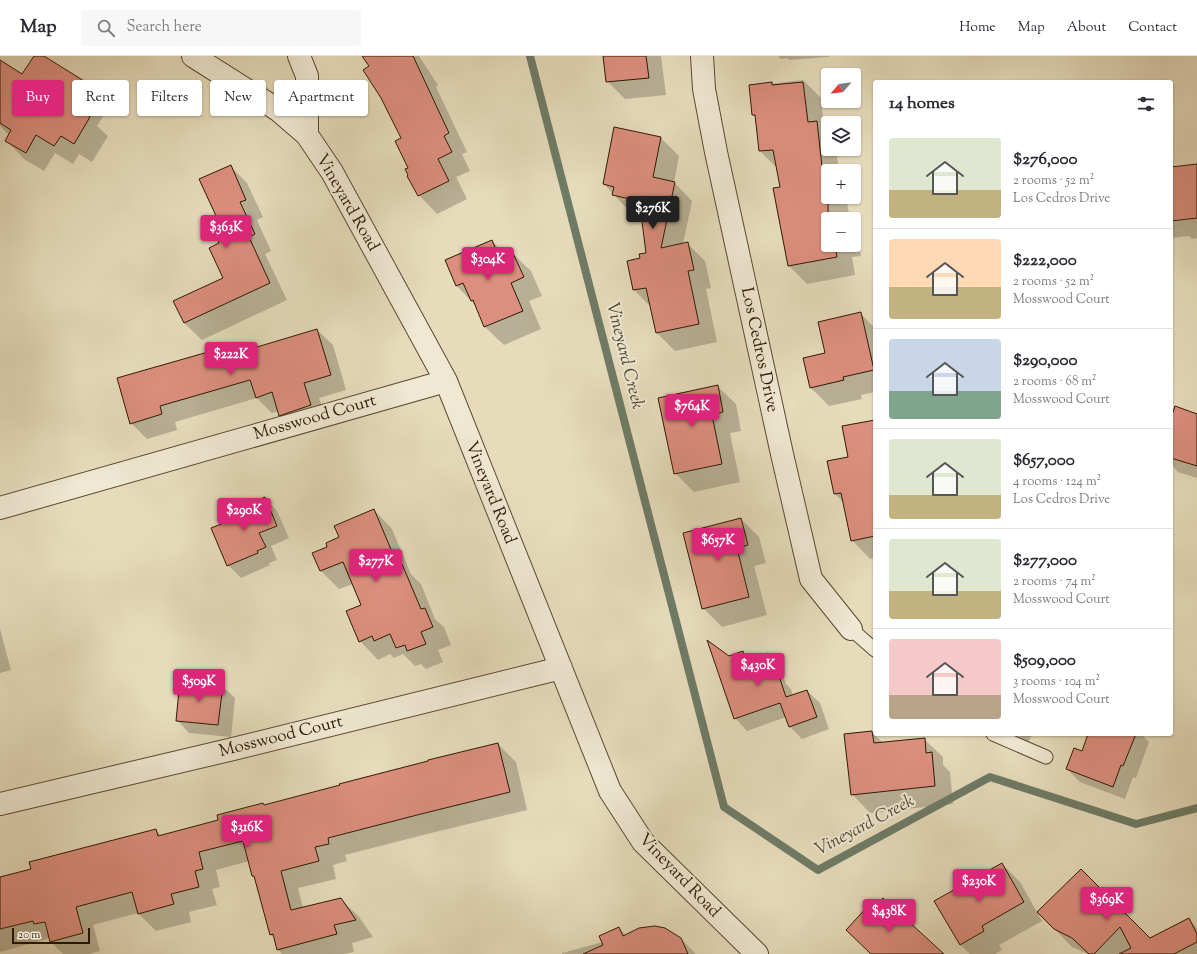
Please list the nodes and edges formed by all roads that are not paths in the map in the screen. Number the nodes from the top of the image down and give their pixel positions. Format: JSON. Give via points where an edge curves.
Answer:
{"nodes":[{"id":1,"x":193,"y":56,"type":"edge"},
{"id":2,"x":299,"y":56,"type":"edge"},
{"id":3,"x":702,"y":56,"type":"edge"},
{"id":4,"x":307,"y":135,"type":"junction"},
{"id":5,"x":446,"y":381,"type":"junction"},
{"id":6,"x":0,"y":508,"type":"edge"},
{"id":7,"x":851,"y":629,"type":"joint"},
{"id":8,"x":873,"y":648,"type":"edge"},
{"id":9,"x":561,"y":668,"type":"junction"},
{"id":10,"x":998,"y":736,"type":"edge"},
{"id":11,"x":1046,"y":756,"type":"dead end"},
{"id":12,"x":0,"y":804,"type":"edge"},
{"id":13,"x":756,"y":954,"type":"edge"}],
"edges":[{"from":1,"to":4,"type":"street","name":"Vineyard Road","via":[[278,110]]},
{"from":2,"to":4,"type":"street","via":[[307,76]]},
{"from":3,"to":7,"type":"street","name":"Los Cedros Drive","via":[[704,89],[716,152],[811,579]]},
{"from":4,"to":5,"type":"street","name":"Vineyard Road","via":[[332,172]]},
{"from":5,"to":6,"type":"street","name":"Mosswood Court"},
{"from":5,"to":9,"type":"street","name":"Vineyard Road"},
{"from":7,"to":8,"type":"lane"},
{"from":9,"to":12,"type":"street","name":"Mosswood Court"},
{"from":9,"to":13,"type":"street","name":"Vineyard Road","via":[[610,791],[643,842]]},
{"from":10,"to":11,"type":"lane"}]}
